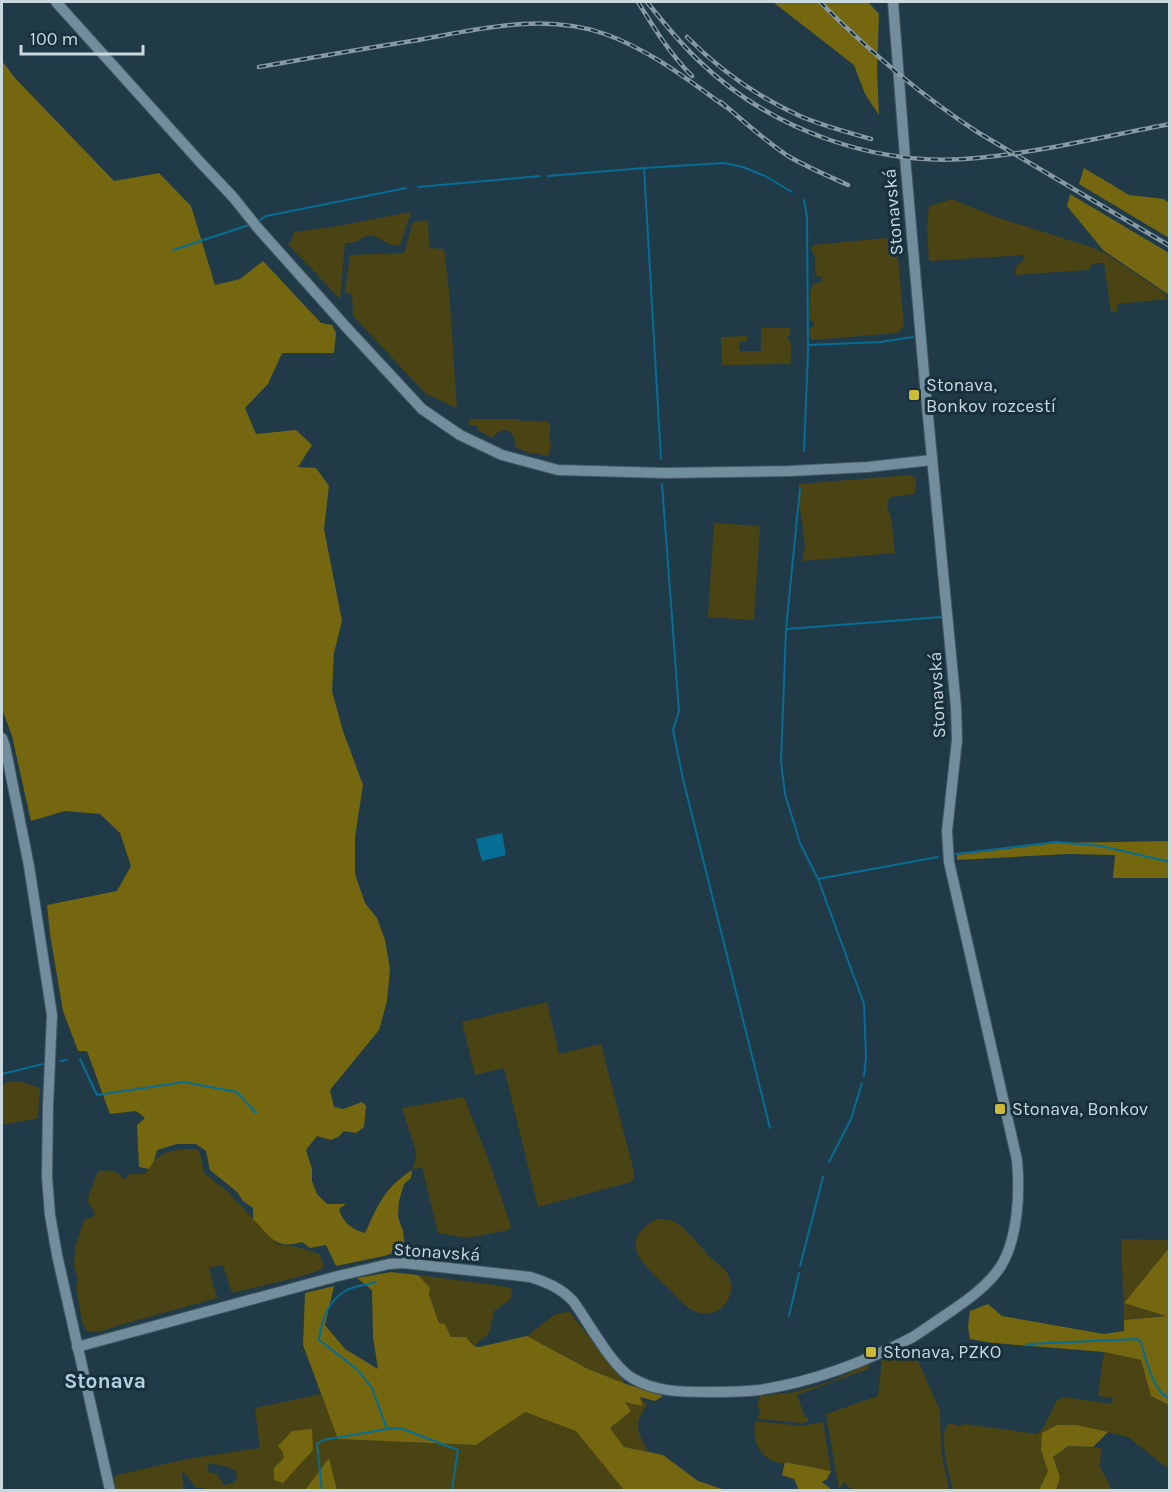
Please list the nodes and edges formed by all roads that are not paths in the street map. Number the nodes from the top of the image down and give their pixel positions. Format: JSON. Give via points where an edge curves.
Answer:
{"nodes":[{"id":1,"x":56,"y":2,"type":"edge"},
{"id":2,"x":893,"y":2,"type":"edge"},
{"id":3,"x":932,"y":460,"type":"junction"},
{"id":4,"x":2,"y":738,"type":"edge"},
{"id":5,"x":77,"y":1347,"type":"junction"},
{"id":6,"x":110,"y":1491,"type":"edge"}],
"edges":[{"from":1,"to":3,"type":"street","via":[[347,328],[423,409],[460,435],[502,455],[558,470],[790,471]]},
{"from":2,"to":3,"type":"street","name":"Stonavská"},
{"from":3,"to":5,"type":"street","name":"Stonavská","via":[[956,708],[957,740],[947,831],[949,862],[1016,1150],[1019,1190],[1010,1245],[1001,1266],[983,1286],[914,1336],[875,1355],[800,1382],[757,1390],[688,1392],[650,1387],[630,1378],[614,1362],[573,1301],[549,1283],[530,1277],[403,1263],[338,1276]]},
{"from":4,"to":5,"type":"street","via":[[29,866],[52,1015],[47,1177],[57,1255]]},
{"from":5,"to":6,"type":"street"}]}
